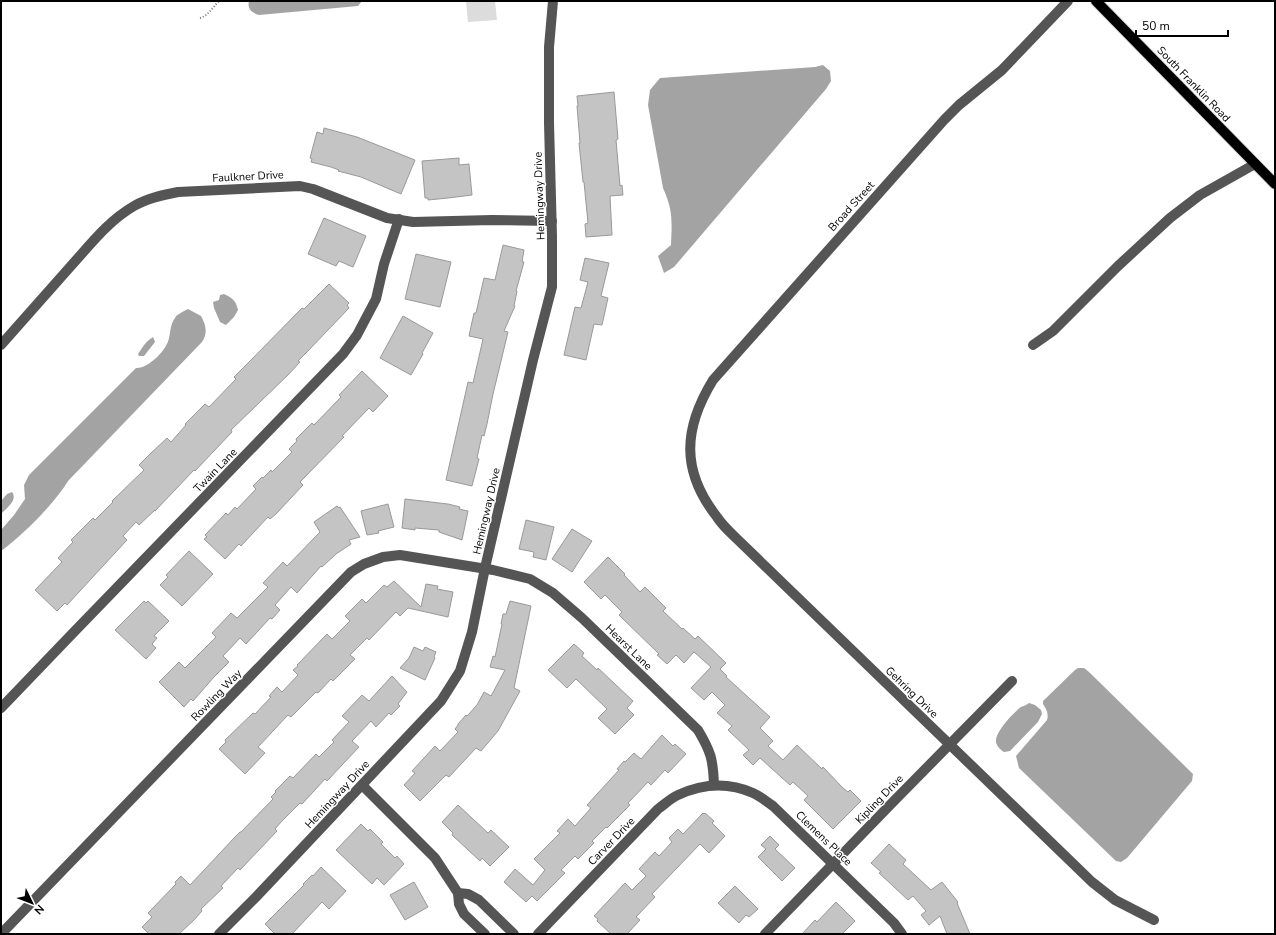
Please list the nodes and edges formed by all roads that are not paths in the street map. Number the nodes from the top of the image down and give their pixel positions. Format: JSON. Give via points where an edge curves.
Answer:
{"nodes":[{"id":1,"x":553,"y":1,"type":"edge"},
{"id":2,"x":1068,"y":1,"type":"edge"},
{"id":3,"x":1096,"y":1,"type":"edge"},
{"id":4,"x":1255,"y":164,"type":"junction"},
{"id":5,"x":1275,"y":184,"type":"edge"},
{"id":6,"x":399,"y":219,"type":"junction"},
{"id":7,"x":552,"y":221,"type":"junction"},
{"id":8,"x":1,"y":345,"type":"edge"},
{"id":9,"x":1033,"y":345,"type":"dead end"},
{"id":10,"x":689,"y":451,"type":"joint"},
{"id":11,"x":484,"y":568,"type":"junction"},
{"id":12,"x":1012,"y":681,"type":"dead end"},
{"id":13,"x":1,"y":708,"type":"edge"},
{"id":14,"x":950,"y":744,"type":"junction"},
{"id":15,"x":362,"y":785,"type":"junction"},
{"id":16,"x":714,"y":785,"type":"junction"},
{"id":17,"x":833,"y":864,"type":"junction"},
{"id":18,"x":458,"y":893,"type":"junction"},
{"id":19,"x":1154,"y":920,"type":"dead end"},
{"id":20,"x":1,"y":934,"type":"edge"},
{"id":21,"x":219,"y":934,"type":"edge"},
{"id":22,"x":485,"y":934,"type":"edge"},
{"id":23,"x":514,"y":934,"type":"edge"},
{"id":24,"x":538,"y":934,"type":"edge"},
{"id":25,"x":765,"y":934,"type":"edge"},
{"id":26,"x":902,"y":934,"type":"edge"}],
"edges":[{"from":1,"to":7,"type":"street","name":"Hemingway Drive","via":[[549,47]]},
{"from":2,"to":10,"type":"street","name":"Broad Street","via":[[1002,70],[944,120],[713,380],[695,416]]},
{"from":3,"to":4,"type":"main road","name":"South Franklin Road"},
{"from":4,"to":5,"type":"main road","name":"South Franklin Road"},
{"from":4,"to":9,"type":"street","via":[[1200,195],[1170,218],[1053,331]]},
{"from":6,"to":7,"type":"street","name":"Faulkner Drive","via":[[413,222]]},
{"from":6,"to":8,"type":"street","name":"Faulkner Drive","via":[[387,218],[300,186],[161,195],[146,200],[120,216],[99,235]]},
{"from":6,"to":13,"type":"street","name":"Twain Lane","via":[[376,299],[358,335],[344,354]]},
{"from":7,"to":11,"type":"street","name":"Hemingway Drive","via":[[552,287]]},
{"from":10,"to":14,"type":"street","name":"Gehring Drive","via":[[692,471],[699,488],[717,518]]},
{"from":11,"to":15,"type":"street","name":"Hemingway Drive","via":[[472,632],[460,671],[441,701]]},
{"from":11,"to":16,"type":"street","name":"Hearst Lane","via":[[530,579],[553,593],[582,618],[698,730],[708,746],[713,762]]},
{"from":11,"to":20,"type":"street","name":"Rowling Way","via":[[400,555],[383,556],[351,572]]},
{"from":12,"to":14,"type":"street","name":"Kipling Drive"},
{"from":14,"to":17,"type":"street","name":"Kipling Drive"},
{"from":14,"to":19,"type":"street","name":"Gehring Drive","via":[[1092,882],[1115,900]]},
{"from":15,"to":18,"type":"street","via":[[435,858]]},
{"from":15,"to":21,"type":"street","name":"Hemingway Drive"},
{"from":16,"to":17,"type":"street","name":"Clemens Place","via":[[734,787],[753,793],[774,806]]},
{"from":16,"to":24,"type":"street","name":"Carver Drive","via":[[695,788],[677,795],[658,809]]},
{"from":17,"to":25,"type":"street","name":"Kipling Drive"},
{"from":17,"to":26,"type":"street","name":"Clemens Place","via":[[894,923]]},
{"from":18,"to":22,"type":"street","via":[[459,904],[464,914]]},
{"from":18,"to":23,"type":"street","via":[[468,894],[479,900]]}]}
